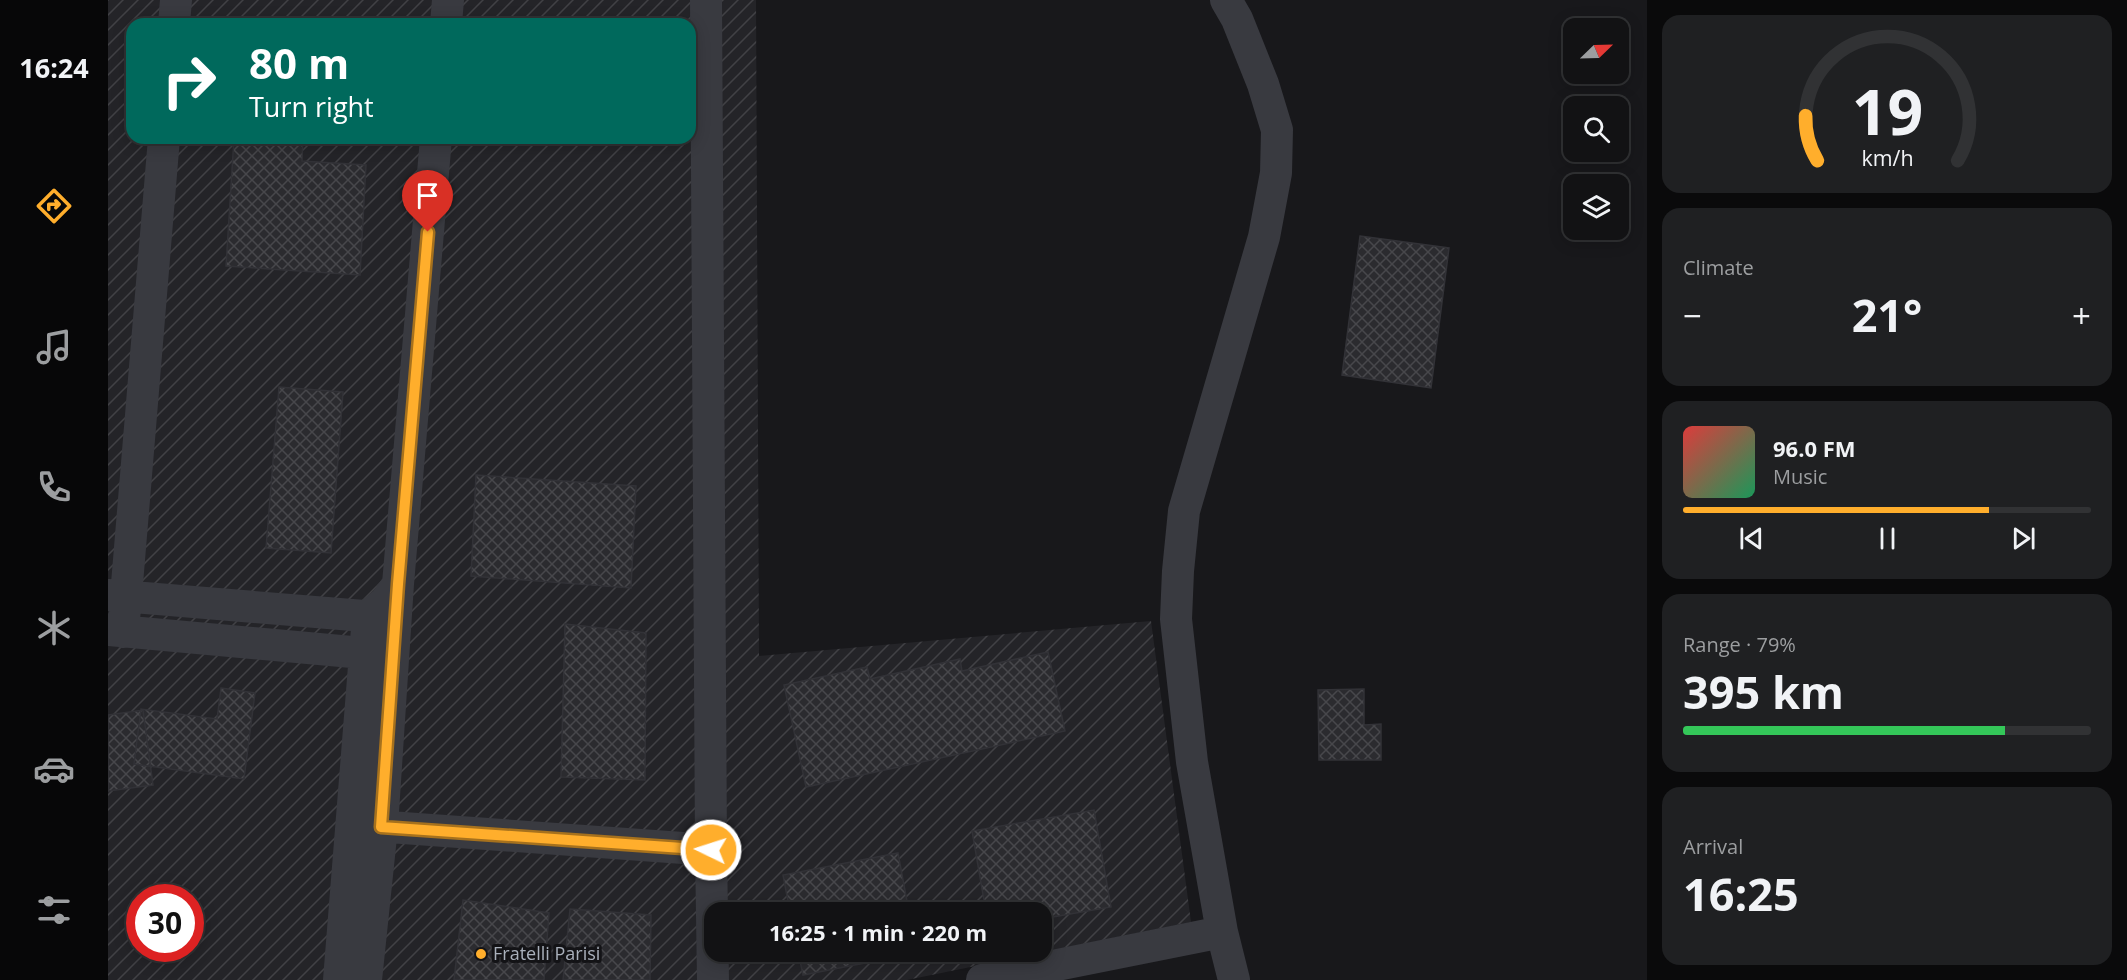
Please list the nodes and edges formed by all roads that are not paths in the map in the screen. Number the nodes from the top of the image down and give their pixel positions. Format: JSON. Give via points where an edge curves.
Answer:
{"nodes":[{"id":1,"x":176,"y":0,"type":"edge"},
{"id":2,"x":448,"y":0,"type":"edge"},
{"id":3,"x":706,"y":0,"type":"edge"},
{"id":4,"x":1226,"y":0,"type":"edge"},
{"id":5,"x":174,"y":18,"type":"edge"},
{"id":6,"x":446,"y":18,"type":"edge"},
{"id":7,"x":163,"y":144,"type":"edge"},
{"id":8,"x":435,"y":144,"type":"edge"},
{"id":9,"x":117,"y":596,"type":"edge"},
{"id":10,"x":382,"y":617,"type":"junction"},
{"id":11,"x":116,"y":631,"type":"edge"},
{"id":12,"x":379,"y":654,"type":"junction"},
{"id":13,"x":366,"y":826,"type":"junction"},
{"id":14,"x":711,"y":850,"type":"junction"},
{"id":15,"x":1222,"y":932,"type":"junction"},
{"id":16,"x":339,"y":980,"type":"edge"},
{"id":17,"x":366,"y":980,"type":"edge"},
{"id":18,"x":713,"y":980,"type":"edge"},
{"id":19,"x":982,"y":980,"type":"edge"},
{"id":20,"x":1234,"y":980,"type":"edge"}],
"edges":[{"from":1,"to":5,"type":"street"},
{"from":2,"to":6,"type":"street"},
{"from":3,"to":14,"type":"street"},
{"from":4,"to":15,"type":"street","via":[[1263,84],[1276,129],[1276,173],[1264,237],[1184,511],[1178,570],[1176,618],[1192,762]]},
{"from":7,"to":9,"type":"street"},
{"from":8,"to":10,"type":"street","via":[[398,584]]},
{"from":9,"to":10,"type":"street"},
{"from":9,"to":11,"type":"street"},
{"from":10,"to":12,"type":"street"},
{"from":11,"to":12,"type":"street"},
{"from":12,"to":13,"type":"street"},
{"from":13,"to":14,"type":"street"},
{"from":13,"to":16,"type":"street"},
{"from":13,"to":17,"type":"street"},
{"from":14,"to":18,"type":"street"},
{"from":15,"to":19,"type":"street"},
{"from":15,"to":20,"type":"street"}]}
